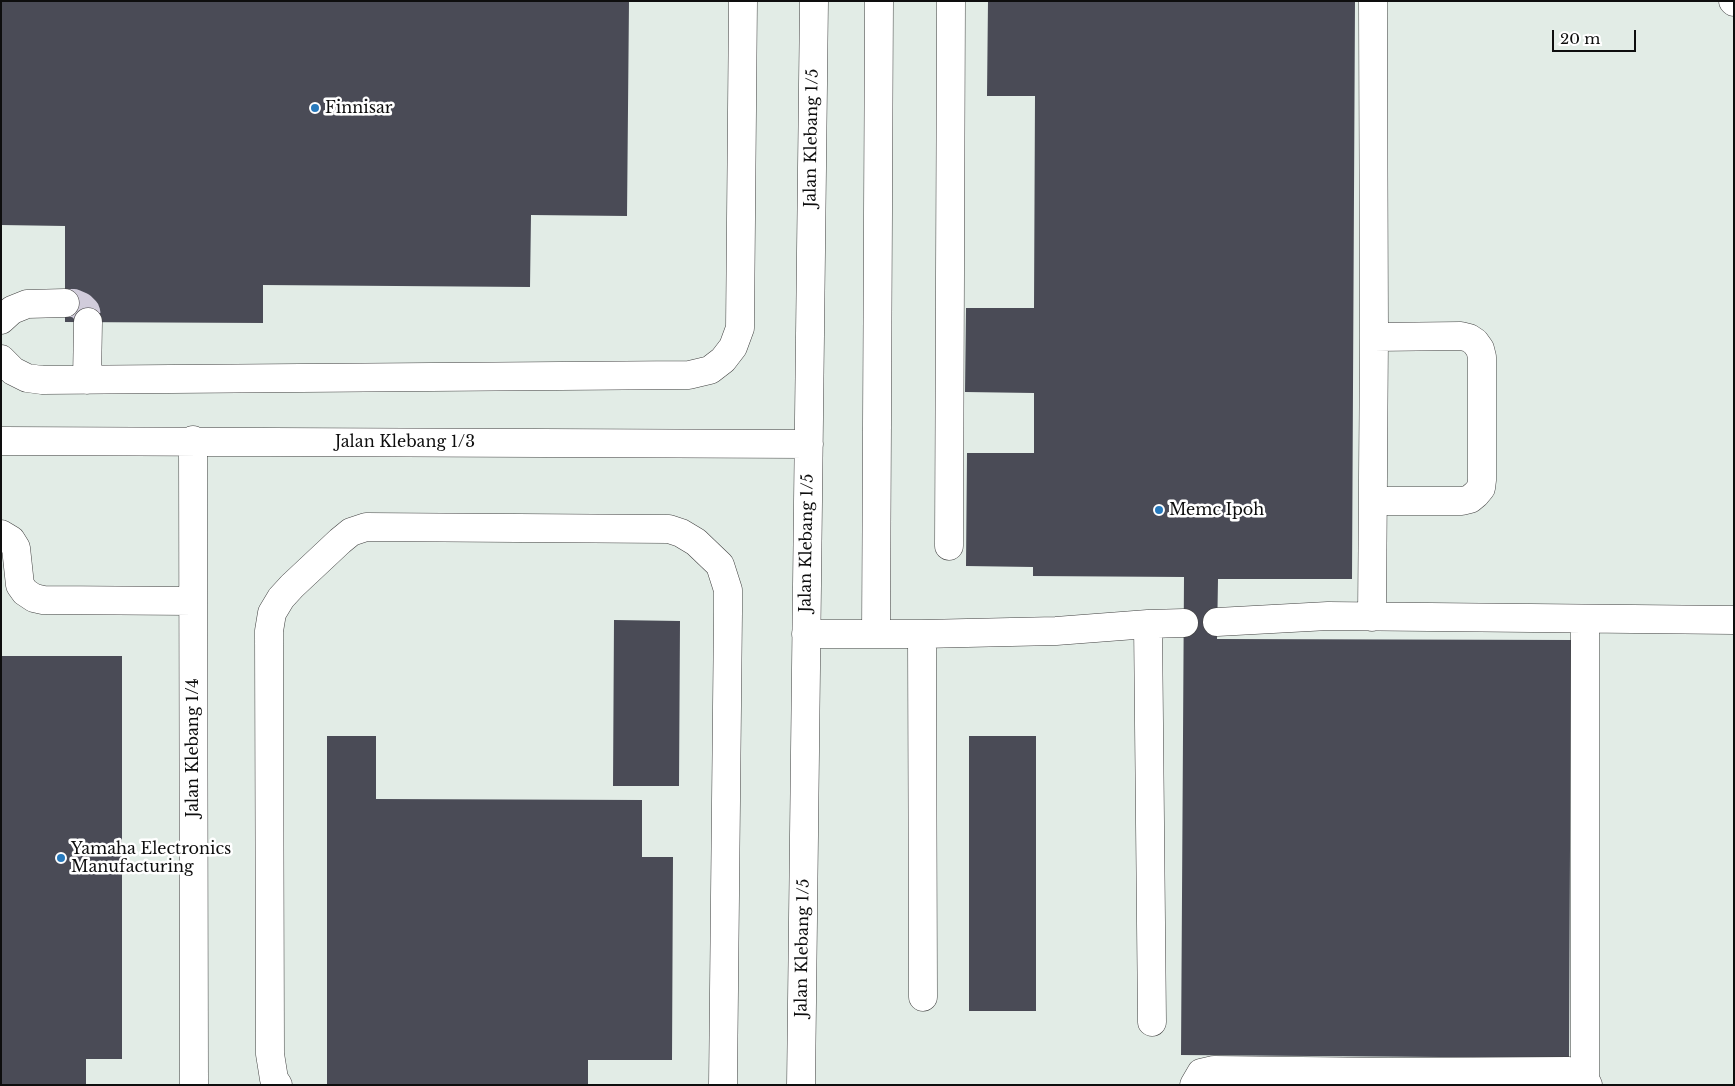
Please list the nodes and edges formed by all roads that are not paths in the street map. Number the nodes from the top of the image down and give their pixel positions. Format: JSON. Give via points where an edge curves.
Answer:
{"nodes":[{"id":1,"x":743,"y":1,"type":"edge"},
{"id":2,"x":814,"y":1,"type":"edge"},
{"id":3,"x":878,"y":1,"type":"edge"},
{"id":4,"x":951,"y":1,"type":"edge"},
{"id":5,"x":1373,"y":1,"type":"edge"},
{"id":6,"x":65,"y":303,"type":"tunnel mouth"},
{"id":7,"x":1,"y":320,"type":"edge"},
{"id":8,"x":88,"y":322,"type":"tunnel mouth"},
{"id":9,"x":1374,"y":337,"type":"junction"},
{"id":10,"x":1,"y":359,"type":"edge"},
{"id":11,"x":87,"y":380,"type":"junction"},
{"id":12,"x":193,"y":440,"type":"junction"},
{"id":13,"x":1,"y":441,"type":"edge"},
{"id":14,"x":809,"y":444,"type":"junction"},
{"id":15,"x":1373,"y":501,"type":"junction"},
{"id":16,"x":1,"y":534,"type":"edge"},
{"id":17,"x":948,"y":546,"type":"dead end"},
{"id":18,"x":193,"y":601,"type":"junction"},
{"id":19,"x":1372,"y":617,"type":"junction"},
{"id":20,"x":1585,"y":619,"type":"junction"},
{"id":21,"x":1734,"y":620,"type":"edge"},
{"id":22,"x":1217,"y":622,"type":"dead end"},
{"id":23,"x":1184,"y":623,"type":"dead end"},
{"id":24,"x":1148,"y":624,"type":"junction"},
{"id":25,"x":806,"y":634,"type":"junction"},
{"id":26,"x":876,"y":634,"type":"junction"},
{"id":27,"x":922,"y":634,"type":"junction"},
{"id":28,"x":923,"y":996,"type":"dead end"},
{"id":29,"x":1152,"y":1022,"type":"dead end"},
{"id":30,"x":1587,"y":1082,"type":"edge"},
{"id":31,"x":194,"y":1085,"type":"edge"},
{"id":32,"x":278,"y":1085,"type":"edge"},
{"id":33,"x":723,"y":1085,"type":"edge"},
{"id":34,"x":801,"y":1085,"type":"edge"},
{"id":35,"x":1194,"y":1085,"type":"edge"}],
"edges":[{"from":1,"to":11,"type":"street","via":[[740,328],[734,347],[710,370],[690,375]]},
{"from":2,"to":14,"type":"street","name":"Jalan Klebang 1/5"},
{"from":3,"to":26,"type":"street"},
{"from":4,"to":17,"type":"street"},
{"from":5,"to":9,"type":"street"},
{"from":6,"to":7,"type":"street","via":[[27,304],[12,310]]},
{"from":8,"to":11,"type":"street"},
{"from":9,"to":15,"type":"street"},
{"from":9,"to":15,"type":"street","via":[[1461,336],[1475,342],[1482,357],[1482,480],[1476,494],[1462,501]]},
{"from":10,"to":11,"type":"street","via":[[13,371],[27,378]]},
{"from":12,"to":13,"type":"street","name":"Jalan Klebang 1/3"},
{"from":12,"to":14,"type":"street","name":"Jalan Klebang 1/3"},
{"from":12,"to":18,"type":"street","name":"Jalan Klebang 1/4"},
{"from":14,"to":25,"type":"street","name":"Jalan Klebang 1/5"},
{"from":15,"to":19,"type":"street"},
{"from":16,"to":18,"type":"street","via":[[16,548],[20,584],[34,598]]},
{"from":18,"to":31,"type":"street","name":"Jalan Klebang 1/4"},
{"from":19,"to":20,"type":"street"},
{"from":19,"to":22,"type":"street"},
{"from":20,"to":21,"type":"street"},
{"from":20,"to":30,"type":"street"},
{"from":23,"to":24,"type":"street"},
{"from":24,"to":27,"type":"street","via":[[1056,631]]},
{"from":24,"to":29,"type":"street"},
{"from":25,"to":26,"type":"street"},
{"from":25,"to":34,"type":"street","name":"Jalan Klebang 1/5"},
{"from":26,"to":27,"type":"street"},
{"from":27,"to":28,"type":"street"},
{"from":30,"to":35,"type":"street","via":[[1569,1071],[1214,1070],[1201,1073]]},
{"from":32,"to":33,"type":"street","via":[[270,1054],[269,631],[272,613],[292,586],[351,532],[366,527],[414,527],[669,529],[696,542],[720,565],[728,590]]}]}
